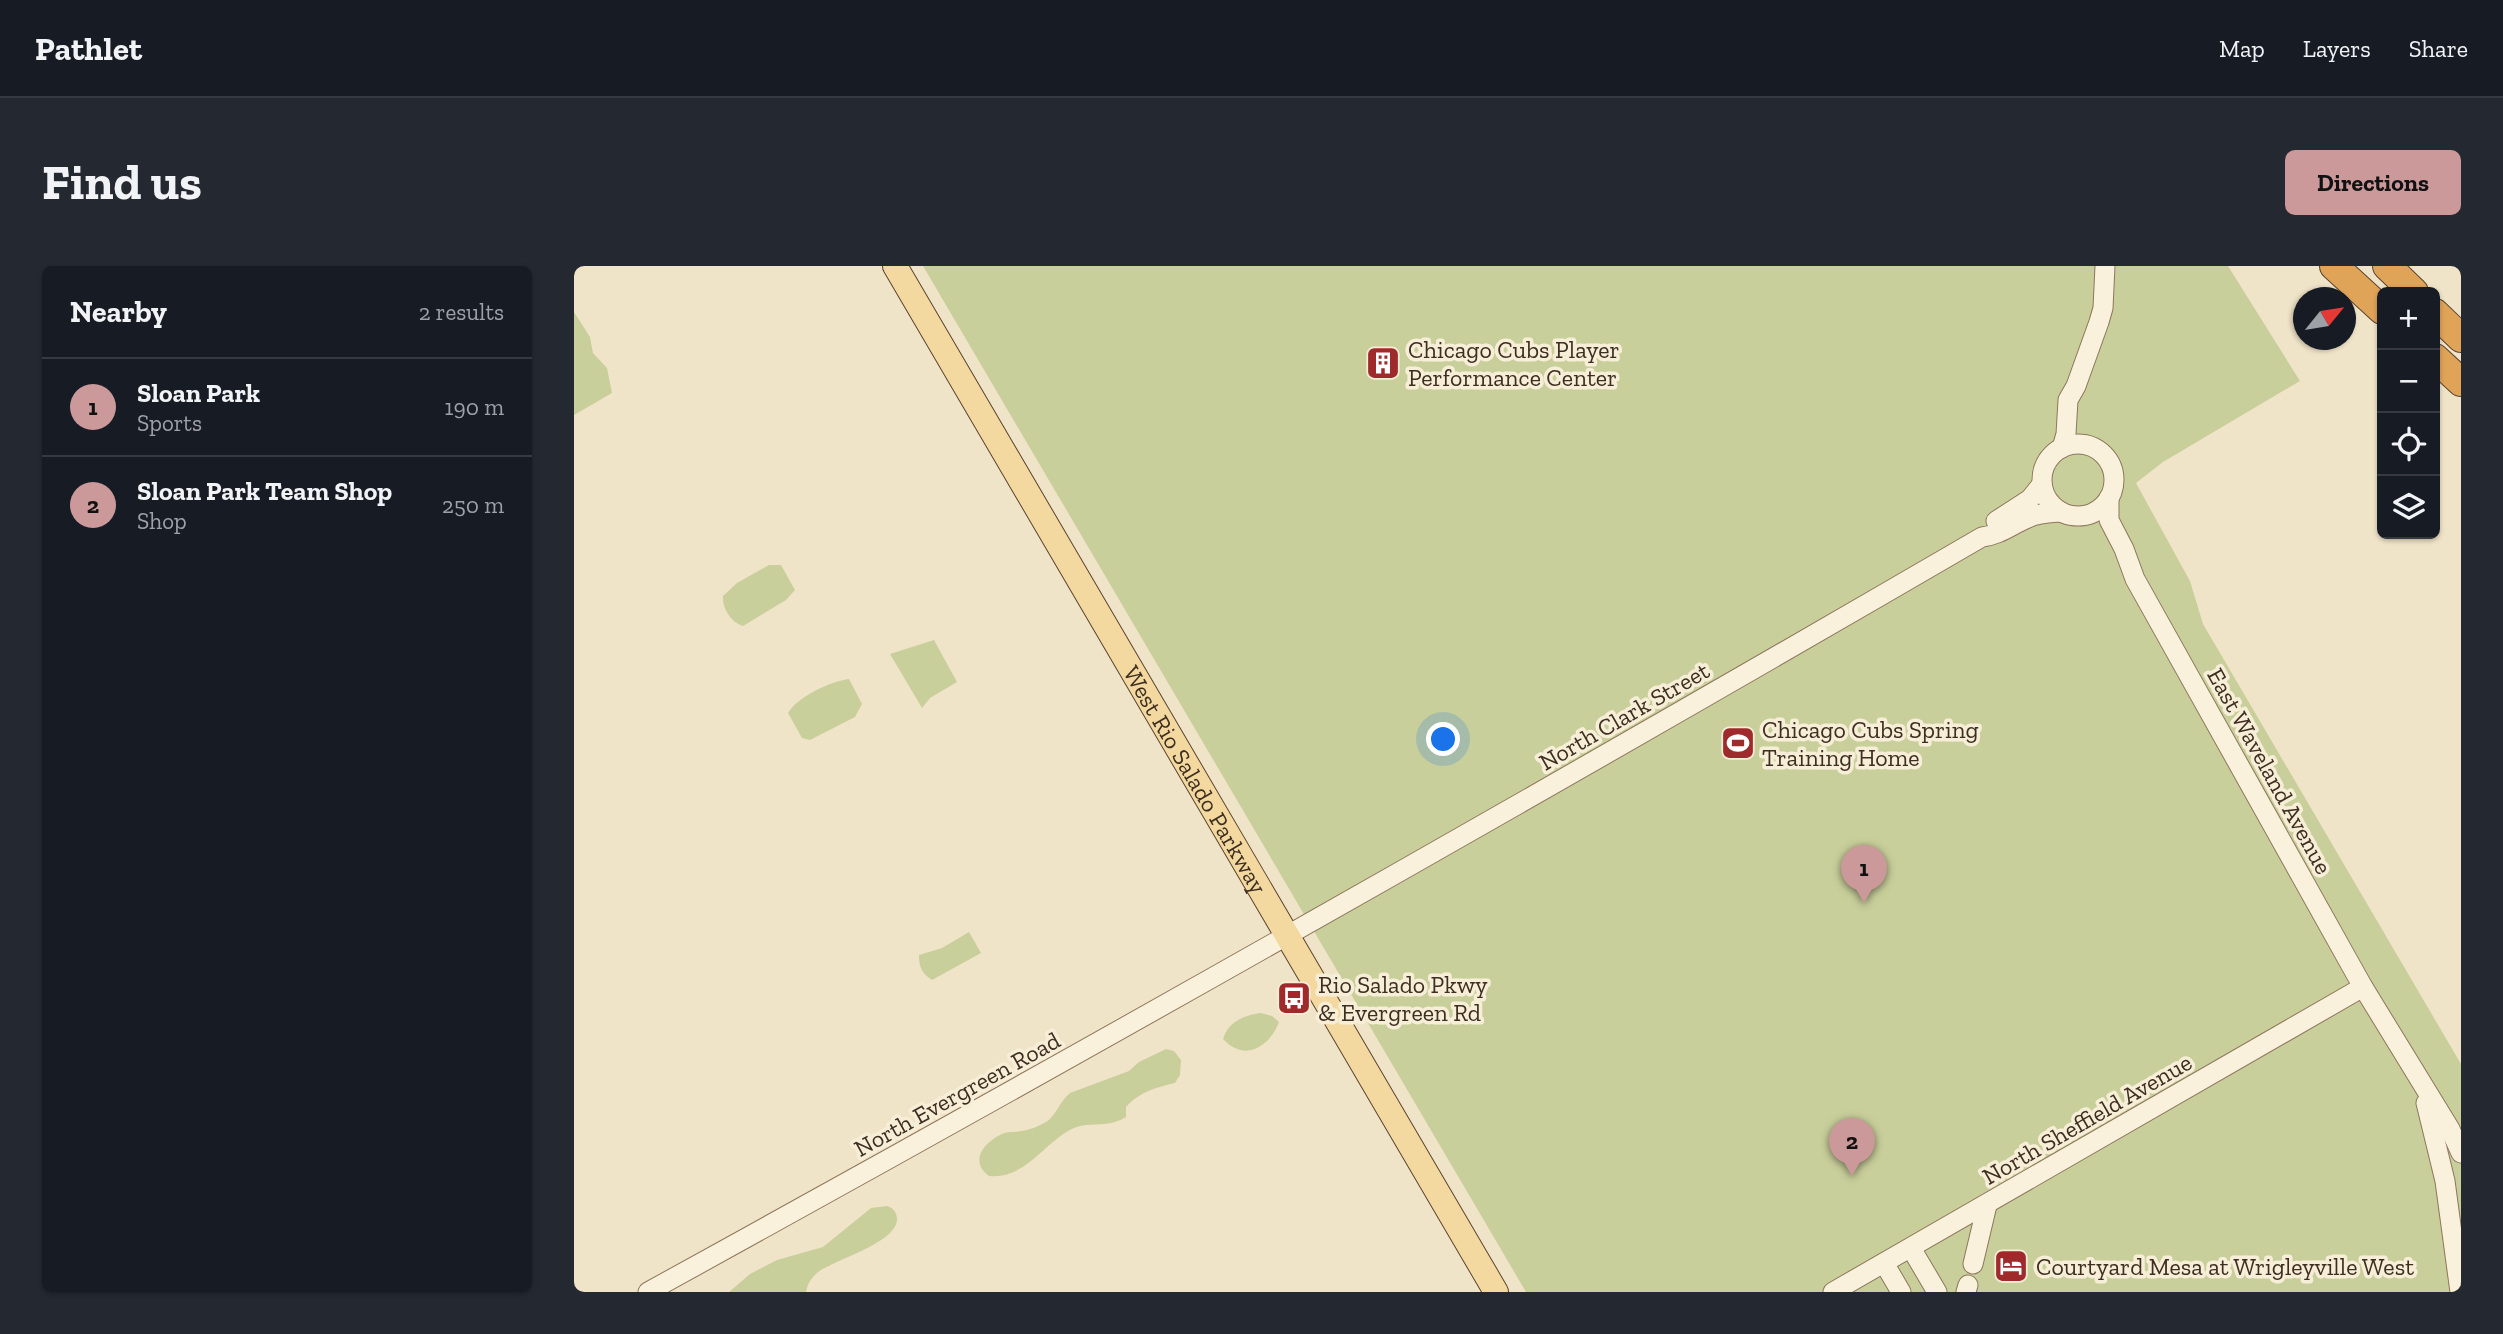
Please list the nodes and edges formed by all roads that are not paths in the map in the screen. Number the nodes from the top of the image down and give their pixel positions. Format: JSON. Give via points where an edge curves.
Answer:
{"nodes":[{"id":1,"x":895,"y":266,"type":"edge"},
{"id":2,"x":2105,"y":266,"type":"edge"},
{"id":3,"x":2334,"y":266,"type":"edge"},
{"id":4,"x":2387,"y":266,"type":"edge"},
{"id":5,"x":2409,"y":287,"type":"edge"},
{"id":6,"x":2377,"y":305,"type":"edge"},
{"id":7,"x":2440,"y":318,"type":"edge"},
{"id":8,"x":2461,"y":338,"type":"edge"},
{"id":9,"x":2440,"y":363,"type":"edge"},
{"id":10,"x":2461,"y":382,"type":"edge"},
{"id":11,"x":2076,"y":386,"type":"junction"},
{"id":12,"x":2090,"y":447,"type":"junction"},
{"id":13,"x":2062,"y":448,"type":"junction"},
{"id":14,"x":2042,"y":484,"type":"junction"},
{"id":15,"x":2109,"y":498,"type":"junction"},
{"id":16,"x":2067,"y":514,"type":"junction"},
{"id":17,"x":1982,"y":537,"type":"junction"},
{"id":18,"x":2135,"y":579,"type":"junction"},
{"id":19,"x":1289,"y":935,"type":"junction"},
{"id":20,"x":2364,"y":987,"type":"junction"},
{"id":21,"x":2417,"y":1075,"type":"junction"},
{"id":22,"x":2461,"y":1153,"type":"edge"},
{"id":23,"x":1987,"y":1205,"type":"junction"},
{"id":24,"x":1911,"y":1248,"type":"junction"},
{"id":25,"x":1884,"y":1264,"type":"junction"},
{"id":26,"x":1973,"y":1265,"type":"dead end"},
{"id":27,"x":648,"y":1292,"type":"edge"},
{"id":28,"x":1496,"y":1292,"type":"edge"},
{"id":29,"x":1833,"y":1292,"type":"edge"},
{"id":30,"x":1901,"y":1292,"type":"edge"},
{"id":31,"x":1937,"y":1292,"type":"edge"},
{"id":32,"x":2460,"y":1292,"type":"edge"}],
"edges":[{"from":1,"to":19,"type":"main road","name":"West Rio Salado Parkway"},
{"from":2,"to":11,"type":"street","via":[[2099,322]]},
{"from":3,"to":6,"type":"highway"},
{"from":4,"to":5,"type":"highway"},
{"from":7,"to":8,"type":"highway"},
{"from":9,"to":10,"type":"highway"},
{"from":11,"to":12,"type":"street","via":[[2080,430]]},
{"from":11,"to":13,"type":"street","via":[[2068,400]]},
{"from":12,"to":13,"type":"street"},
{"from":12,"to":15,"type":"street","via":[[2112,468]]},
{"from":13,"to":14,"type":"street","via":[[2046,464]]},
{"from":14,"to":16,"type":"street","via":[[2047,498]]},
{"from":14,"to":17,"type":"street","name":"North Clark Street","via":[[2030,499],[1989,526]]},
{"from":15,"to":16,"type":"street","via":[[2094,513]]},
{"from":15,"to":18,"type":"street","name":"East Waveland Avenue","via":[[2109,520]]},
{"from":16,"to":17,"type":"street","name":"North Clark Street","via":[[2029,517],[1996,536]]},
{"from":16,"to":18,"type":"street","name":"East Waveland Avenue","via":[[2099,532]]},
{"from":17,"to":19,"type":"street","name":"North Clark Street"},
{"from":18,"to":20,"type":"street","name":"East Waveland Avenue"},
{"from":19,"to":27,"type":"street","name":"North Evergreen Road"},
{"from":19,"to":28,"type":"main road","name":"West Rio Salado Parkway"},
{"from":20,"to":21,"type":"street","name":"East Waveland Avenue"},
{"from":20,"to":23,"type":"street","name":"North Sheffield Avenue"},
{"from":21,"to":22,"type":"street"},
{"from":21,"to":32,"type":"street","via":[[2445,1181]]},
{"from":23,"to":24,"type":"street","name":"North Sheffield Avenue"},
{"from":23,"to":26,"type":"street"},
{"from":24,"to":25,"type":"street","name":"North Sheffield Avenue"},
{"from":24,"to":31,"type":"street"},
{"from":25,"to":29,"type":"street","name":"North Sheffield Avenue"},
{"from":25,"to":30,"type":"street"}]}
